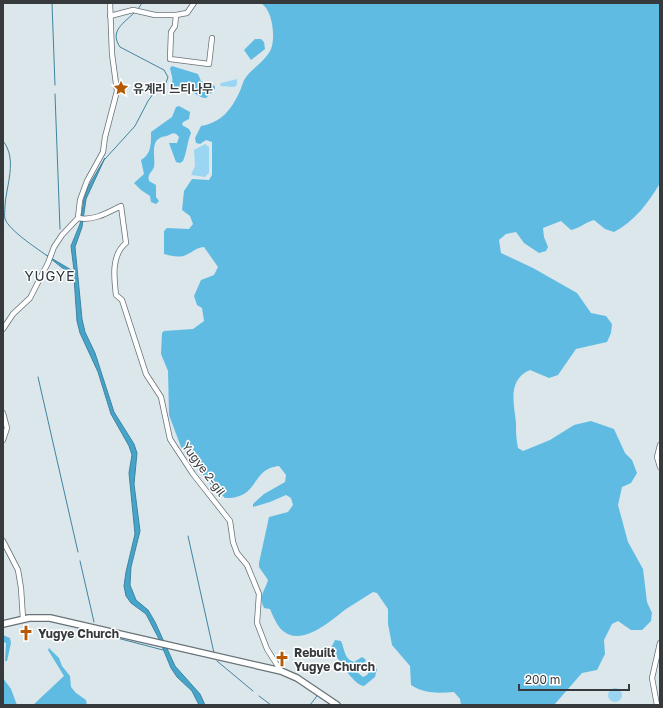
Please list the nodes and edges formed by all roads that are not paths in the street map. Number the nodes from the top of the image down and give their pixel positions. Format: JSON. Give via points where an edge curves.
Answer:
{"nodes":[{"id":1,"x":110,"y":3,"type":"edge"},
{"id":2,"x":194,"y":3,"type":"edge"},
{"id":3,"x":176,"y":15,"type":"junction"},
{"id":4,"x":110,"y":16,"type":"junction"},
{"id":5,"x":212,"y":38,"type":"dead end"},
{"id":6,"x":78,"y":218,"type":"junction"},
{"id":7,"x":3,"y":328,"type":"edge"},
{"id":8,"x":3,"y":413,"type":"edge"},
{"id":9,"x":3,"y":440,"type":"edge"},
{"id":10,"x":660,"y":445,"type":"edge"},
{"id":11,"x":660,"y":467,"type":"edge"},
{"id":12,"x":3,"y":541,"type":"edge"},
{"id":13,"x":23,"y":619,"type":"junction"},
{"id":14,"x":3,"y":624,"type":"edge"},
{"id":15,"x":660,"y":643,"type":"edge"},
{"id":16,"x":281,"y":671,"type":"junction"},
{"id":17,"x":337,"y":705,"type":"edge"},
{"id":18,"x":657,"y":705,"type":"edge"}],
"edges":[{"from":1,"to":4,"type":"street"},
{"from":2,"to":3,"type":"street","via":[[188,13]]},
{"from":3,"to":4,"type":"street","via":[[155,15],[133,10]]},
{"from":3,"to":5,"type":"street","via":[[175,26],[171,32],[170,59],[209,64]]},
{"from":4,"to":6,"type":"street","via":[[117,91],[103,152],[87,180],[80,200]]},
{"from":6,"to":7,"type":"street","via":[[62,235],[30,298]]},
{"from":6,"to":16,"type":"street","name":"Yugye 2-gil","via":[[87,220],[121,206],[126,243],[116,254],[116,295],[122,300],[146,374],[161,397],[170,439],[193,474],[230,521],[237,553],[247,565],[259,594],[257,623],[267,649]]},
{"from":8,"to":9,"type":"street","via":[[7,428]]},
{"from":10,"to":11,"type":"street","via":[[657,457]]},
{"from":12,"to":13,"type":"street","via":[[18,570],[22,588]]},
{"from":13,"to":14,"type":"street"},
{"from":13,"to":16,"type":"street","via":[[50,618]]},
{"from":15,"to":18,"type":"street","via":[[652,678]]},
{"from":16,"to":17,"type":"street","via":[[298,678]]}]}
